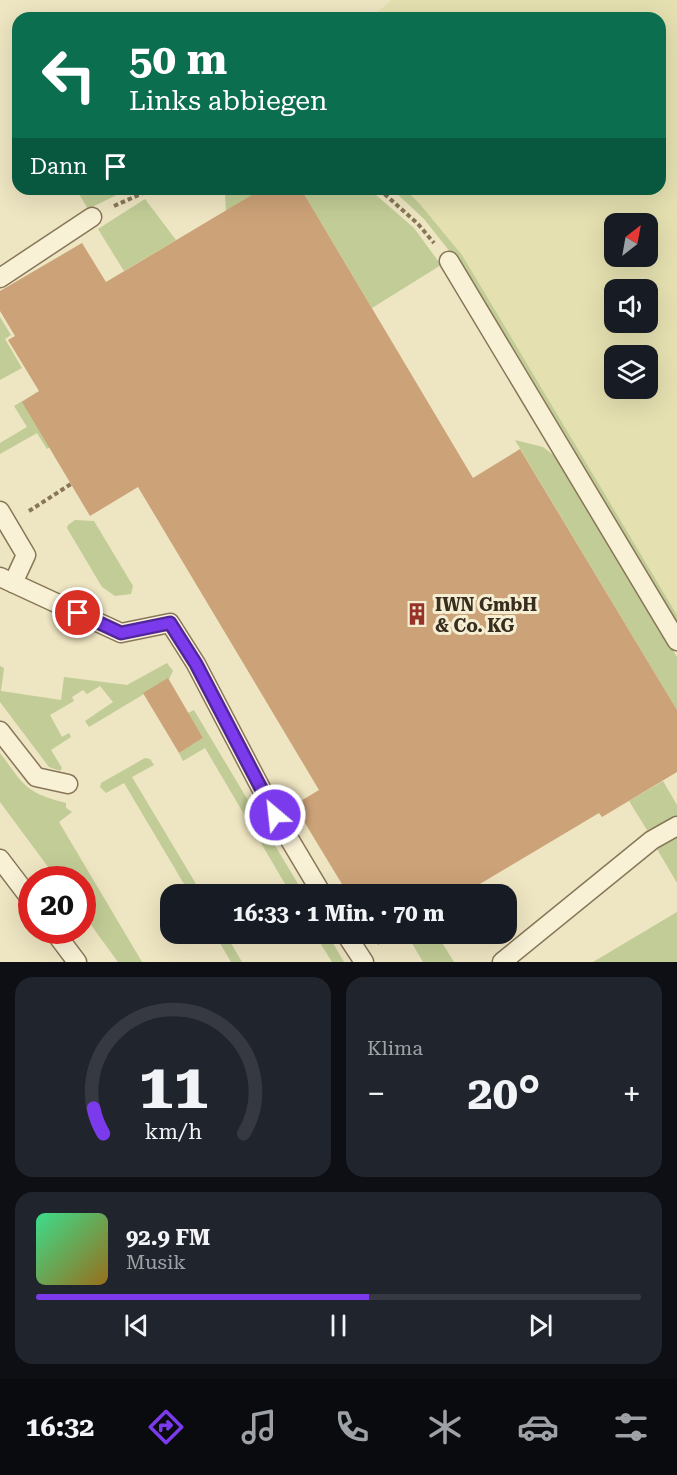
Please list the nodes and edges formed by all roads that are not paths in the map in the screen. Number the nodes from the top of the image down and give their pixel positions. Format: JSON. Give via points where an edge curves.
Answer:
{"nodes":[{"id":1,"x":92,"y":217,"type":"road end"},
{"id":2,"x":449,"y":261,"type":"road end"},
{"id":3,"x":0,"y":278,"type":"edge"},
{"id":4,"x":4,"y":518,"type":"edge"},
{"id":5,"x":6,"y":580,"type":"edge"},
{"id":6,"x":677,"y":641,"type":"edge"},
{"id":7,"x":0,"y":731,"type":"edge"},
{"id":8,"x":68,"y":784,"type":"dead end"},
{"id":9,"x":677,"y":826,"type":"edge"},
{"id":10,"x":0,"y":859,"type":"edge"},
{"id":11,"x":18,"y":883,"type":"edge"},
{"id":12,"x":316,"y":884,"type":"edge"},
{"id":13,"x":64,"y":944,"type":"edge"},
{"id":14,"x":352,"y":944,"type":"edge"},
{"id":15,"x":77,"y":962,"type":"edge"},
{"id":16,"x":364,"y":962,"type":"edge"},
{"id":17,"x":502,"y":962,"type":"edge"}],
"edges":[{"from":1,"to":3,"type":"lane"},
{"from":2,"to":6,"type":"lane"},
{"from":4,"to":5,"type":"lane","via":[[26,555]]},
{"from":5,"to":12,"type":"lane","via":[[121,633],[170,623]]},
{"from":7,"to":8,"type":"lane","via":[[36,777]]},
{"from":9,"to":17,"type":"lane","via":[[652,840]]},
{"from":10,"to":11,"type":"lane"},
{"from":13,"to":15,"type":"lane"},
{"from":14,"to":16,"type":"lane"}]}
